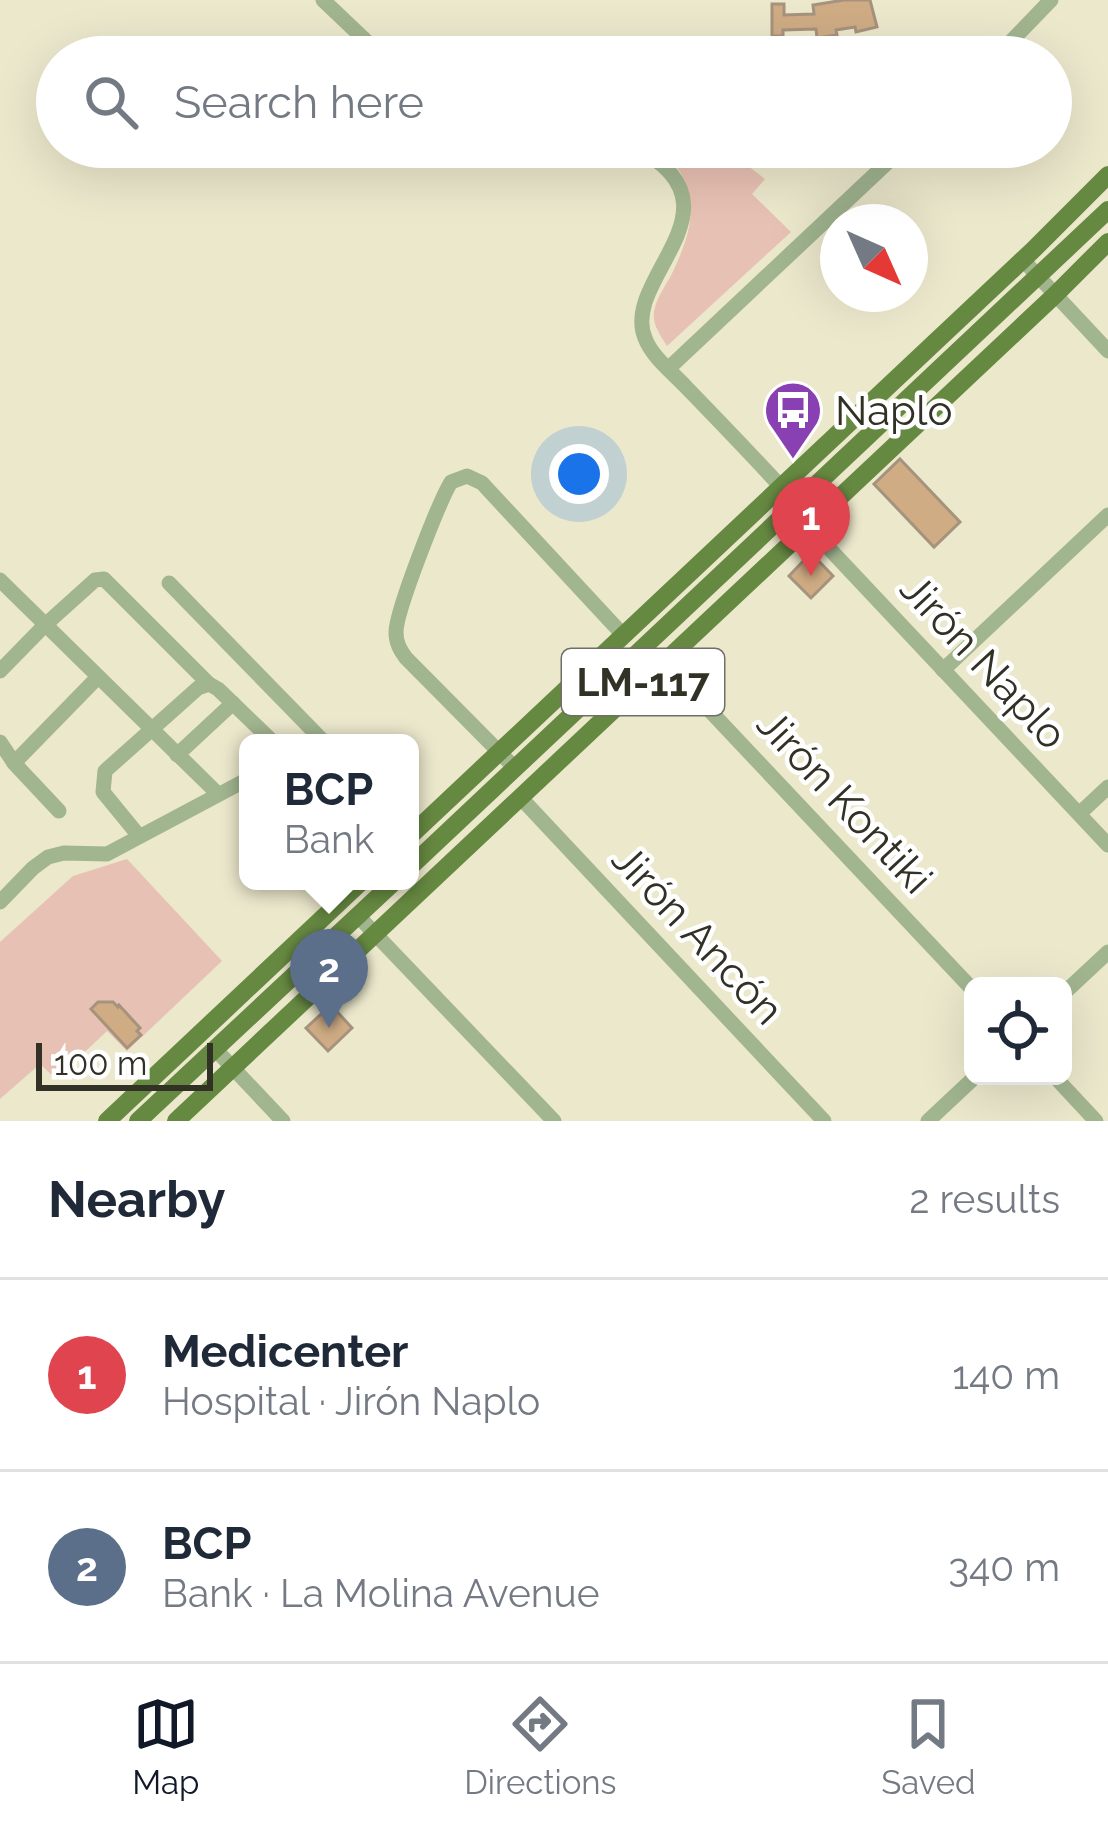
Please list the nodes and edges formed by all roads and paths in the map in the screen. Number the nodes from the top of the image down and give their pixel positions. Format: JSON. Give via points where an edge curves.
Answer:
{"nodes":[{"id":1,"x":323,"y":0,"type":"edge"},
{"id":2,"x":1051,"y":0,"type":"edge"},
{"id":3,"x":361,"y":36,"type":"edge"},
{"id":4,"x":1016,"y":36,"type":"edge"},
{"id":5,"x":666,"y":168,"type":"edge"},
{"id":6,"x":882,"y":168,"type":"edge"},
{"id":7,"x":1108,"y":176,"type":"edge"},
{"id":8,"x":1108,"y":210,"type":"edge"},
{"id":9,"x":1108,"y":242,"type":"edge"},
{"id":10,"x":1023,"y":260,"type":"junction"},
{"id":11,"x":1038,"y":277,"type":"junction"},
{"id":12,"x":1055,"y":295,"type":"junction"},
{"id":13,"x":1108,"y":352,"type":"edge"},
{"id":14,"x":669,"y":368,"type":"junction"},
{"id":15,"x":781,"y":487,"type":"junction"},
{"id":16,"x":1108,"y":515,"type":"edge"},
{"id":17,"x":808,"y":526,"type":"junction"},
{"id":18,"x":0,"y":580,"type":"edge"},
{"id":19,"x":169,"y":584,"type":"dead end"},
{"id":20,"x":45,"y":625,"type":"junction"},
{"id":21,"x":618,"y":629,"type":"junction"},
{"id":22,"x":664,"y":662,"type":"junction"},
{"id":23,"x":943,"y":670,"type":"junction"},
{"id":24,"x":0,"y":671,"type":"edge"},
{"id":25,"x":98,"y":677,"type":"junction"},
{"id":26,"x":208,"y":684,"type":"junction"},
{"id":27,"x":232,"y":703,"type":"junction"},
{"id":28,"x":149,"y":729,"type":"junction"},
{"id":29,"x":265,"y":734,"type":"edge"},
{"id":30,"x":314,"y":734,"type":"edge"},
{"id":31,"x":0,"y":742,"type":"edge"},
{"id":32,"x":500,"y":753,"type":"junction"},
{"id":33,"x":177,"y":755,"type":"junction"},
{"id":34,"x":14,"y":763,"type":"junction"},
{"id":35,"x":516,"y":769,"type":"junction"},
{"id":36,"x":239,"y":784,"type":"edge"},
{"id":37,"x":1108,"y":787,"type":"edge"},
{"id":38,"x":218,"y":794,"type":"junction"},
{"id":39,"x":520,"y":797,"type":"junction"},
{"id":40,"x":59,"y":811,"type":"dead end"},
{"id":41,"x":1079,"y":814,"type":"junction"},
{"id":42,"x":419,"y":828,"type":"edge"},
{"id":43,"x":140,"y":836,"type":"junction"},
{"id":44,"x":1108,"y":845,"type":"edge"},
{"id":45,"x":419,"y":859,"type":"edge"},
{"id":46,"x":352,"y":890,"type":"edge"},
{"id":47,"x":385,"y":890,"type":"edge"},
{"id":48,"x":0,"y":902,"type":"edge"},
{"id":49,"x":358,"y":916,"type":"junction"},
{"id":50,"x":376,"y":933,"type":"junction"},
{"id":51,"x":1108,"y":952,"type":"edge"},
{"id":52,"x":284,"y":954,"type":"junction"},
{"id":53,"x":964,"y":980,"type":"edge"},
{"id":54,"x":289,"y":981,"type":"junction"},
{"id":55,"x":1072,"y":986,"type":"edge"},
{"id":56,"x":215,"y":1049,"type":"junction"},
{"id":57,"x":232,"y":1067,"type":"junction"},
{"id":58,"x":966,"y":1085,"type":"edge"},
{"id":59,"x":1062,"y":1085,"type":"edge"},
{"id":60,"x":107,"y":1121,"type":"edge"},
{"id":61,"x":139,"y":1121,"type":"edge"},
{"id":62,"x":176,"y":1121,"type":"edge"},
{"id":63,"x":283,"y":1121,"type":"edge"},
{"id":64,"x":554,"y":1121,"type":"edge"},
{"id":65,"x":824,"y":1121,"type":"edge"},
{"id":66,"x":928,"y":1121,"type":"edge"},
{"id":67,"x":1096,"y":1121,"type":"edge"}],
"edges":[{"from":1,"to":3,"type":"street"},
{"from":2,"to":4,"type":"street"},
{"from":5,"to":14,"type":"street","via":[[682,214],[641,314],[645,338]]},
{"from":6,"to":14,"type":"street"},
{"from":7,"to":10,"type":"main road","number":"LM-117"},
{"from":8,"to":11,"type":"main road","number":"LM-117"},
{"from":9,"to":12,"type":"main road","number":"LM-117"},
{"from":10,"to":11,"type":"street"},
{"from":10,"to":15,"type":"main road","number":"LM-117"},
{"from":11,"to":12,"type":"street"},
{"from":11,"to":35,"type":"main road","number":"LM-117"},
{"from":12,"to":13,"type":"street"},
{"from":12,"to":17,"type":"main road","number":"LM-117"},
{"from":14,"to":15,"type":"street"},
{"from":15,"to":21,"type":"main road","number":"LM-117"},
{"from":16,"to":23,"type":"street"},
{"from":17,"to":22,"type":"main road","number":"LM-117"},
{"from":17,"to":23,"type":"street","name":"Jirón Naplo"},
{"from":18,"to":20,"type":"street"},
{"from":19,"to":30,"type":"street"},
{"from":20,"to":24,"type":"street"},
{"from":20,"to":25,"type":"street"},
{"from":20,"to":26,"type":"street","via":[[104,579]]},
{"from":21,"to":32,"type":"main road","number":"LM-117"},
{"from":21,"to":32,"type":"street","via":[[482,483],[456,479],[395,635],[406,658]]},
{"from":22,"to":39,"type":"main road","number":"LM-117"},
{"from":22,"to":53,"type":"street","name":"Jirón Kontiki"},
{"from":23,"to":41,"type":"street","name":"Jirón Naplo"},
{"from":25,"to":28,"type":"street"},
{"from":25,"to":34,"type":"street"},
{"from":26,"to":27,"type":"street"},
{"from":26,"to":28,"type":"street"},
{"from":27,"to":29,"type":"street"},
{"from":27,"to":33,"type":"street"},
{"from":28,"to":33,"type":"street"},
{"from":28,"to":43,"type":"street","via":[[105,771],[103,792]]},
{"from":31,"to":34,"type":"street"},
{"from":32,"to":35,"type":"street"},
{"from":32,"to":42,"type":"main road","number":"LM-117"},
{"from":33,"to":38,"type":"street"},
{"from":34,"to":40,"type":"street"},
{"from":35,"to":45,"type":"main road","number":"LM-117"},
{"from":36,"to":38,"type":"street"},
{"from":37,"to":41,"type":"street"},
{"from":38,"to":43,"type":"street"},
{"from":39,"to":50,"type":"main road","number":"LM-117"},
{"from":39,"to":65,"type":"street","name":"Jirón Ancón"},
{"from":41,"to":44,"type":"street","name":"Jirón Naplo"},
{"from":43,"to":48,"type":"street","via":[[107,854],[48,857]]},
{"from":46,"to":52,"type":"main road"},
{"from":47,"to":49,"type":"main road"},
{"from":49,"to":50,"type":"street"},
{"from":49,"to":54,"type":"main road"},
{"from":50,"to":57,"type":"main road","number":"LM-117"},
{"from":50,"to":64,"type":"street"},
{"from":51,"to":55,"type":"street"},
{"from":52,"to":54,"type":"main road"},
{"from":52,"to":60,"type":"main road"},
{"from":54,"to":56,"type":"main road"},
{"from":56,"to":57,"type":"street"},
{"from":56,"to":61,"type":"main road"},
{"from":57,"to":62,"type":"main road","number":"LM-117"},
{"from":57,"to":63,"type":"street"},
{"from":58,"to":66,"type":"street"},
{"from":59,"to":67,"type":"street"}]}
